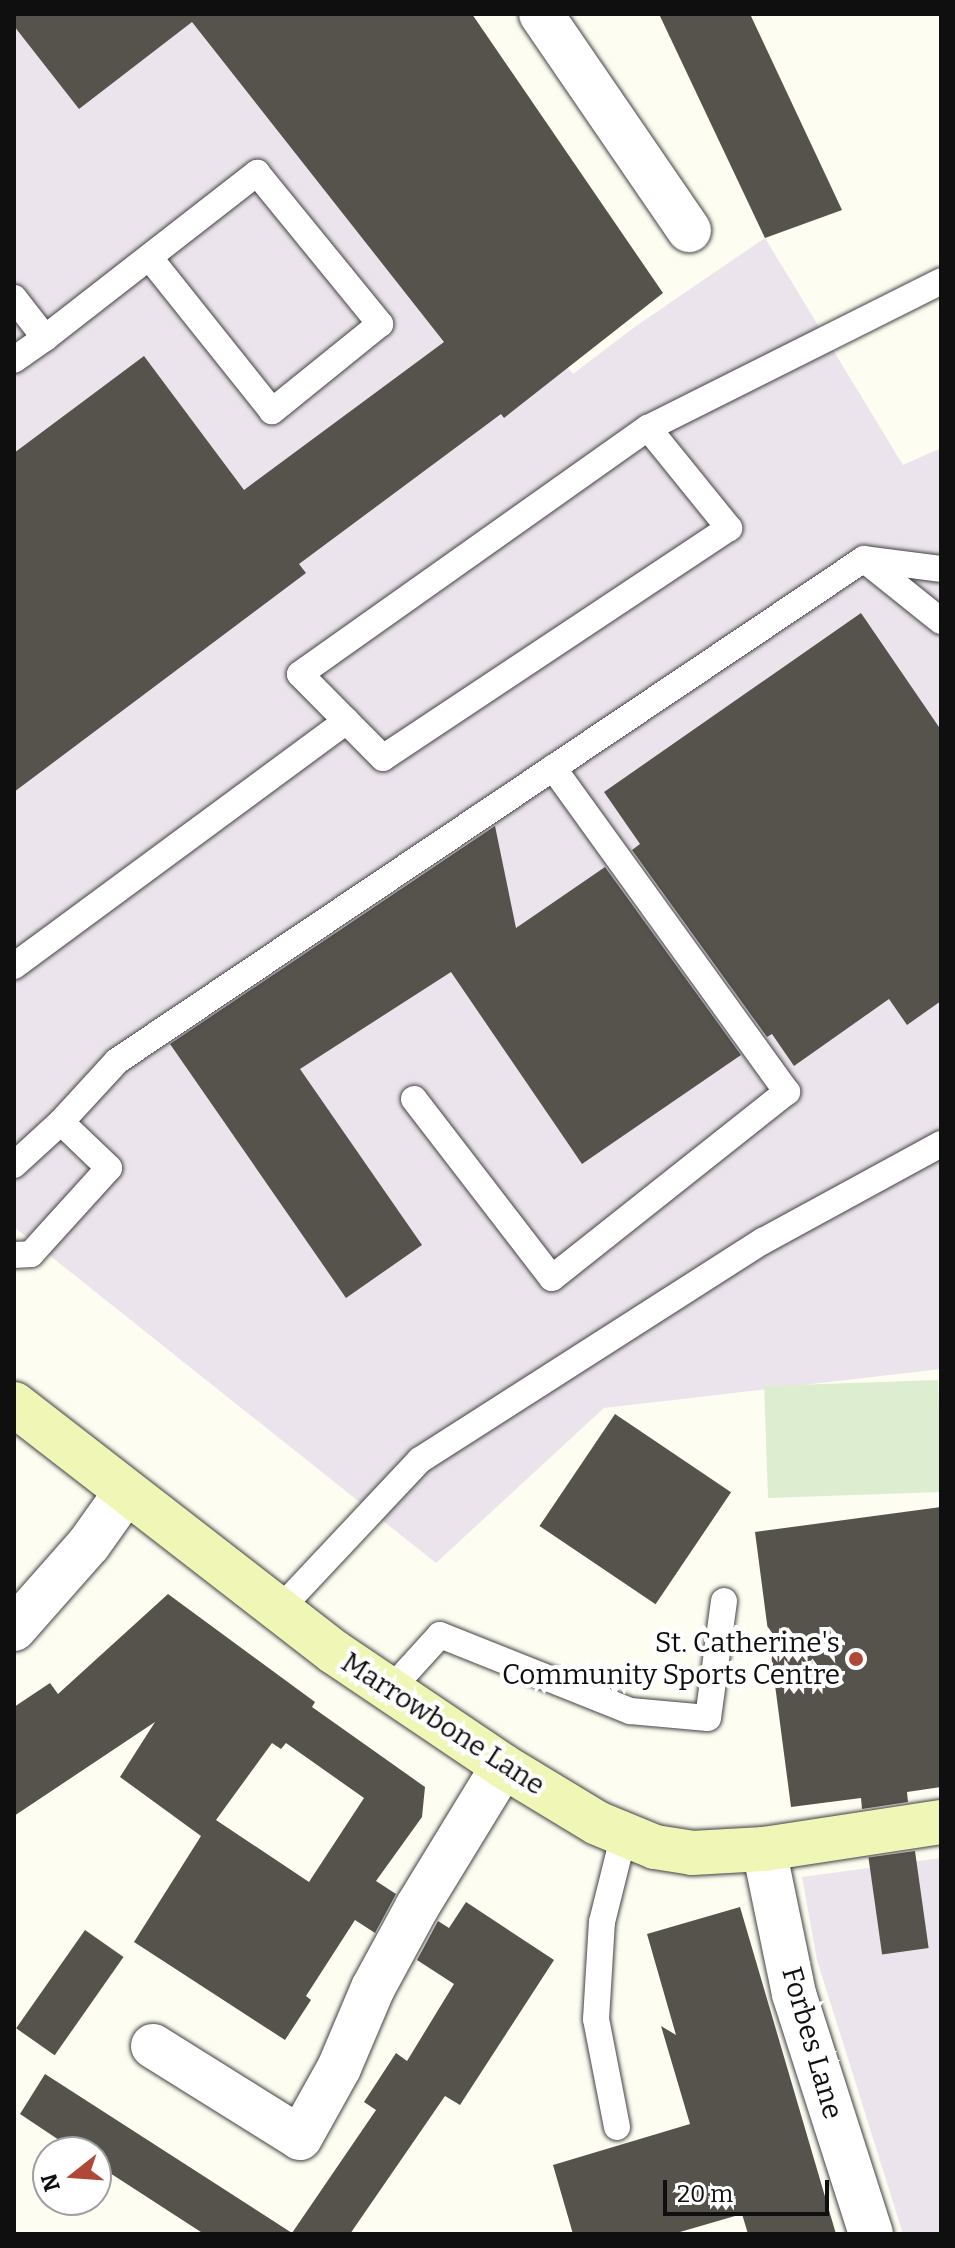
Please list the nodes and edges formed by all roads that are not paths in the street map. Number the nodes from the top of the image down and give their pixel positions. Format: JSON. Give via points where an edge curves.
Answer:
{"nodes":[{"id":1,"x":541,"y":14,"type":"edge"},
{"id":2,"x":689,"y":230,"type":"dead end"},
{"id":3,"x":150,"y":258,"type":"junction"},
{"id":4,"x":941,"y":281,"type":"edge"},
{"id":5,"x":14,"y":298,"type":"edge"},
{"id":6,"x":45,"y":338,"type":"junction"},
{"id":7,"x":14,"y":360,"type":"edge"},
{"id":8,"x":648,"y":428,"type":"junction"},
{"id":9,"x":864,"y":559,"type":"junction"},
{"id":10,"x":941,"y":569,"type":"edge"},
{"id":11,"x":941,"y":621,"type":"edge"},
{"id":12,"x":346,"y":721,"type":"junction"},
{"id":13,"x":553,"y":768,"type":"junction"},
{"id":14,"x":14,"y":966,"type":"edge"},
{"id":15,"x":414,"y":1099,"type":"dead end"},
{"id":16,"x":61,"y":1122,"type":"junction"},
{"id":17,"x":941,"y":1144,"type":"edge"},
{"id":18,"x":14,"y":1165,"type":"edge"},
{"id":19,"x":14,"y":1255,"type":"edge"},
{"id":20,"x":14,"y":1404,"type":"edge"},
{"id":21,"x":126,"y":1492,"type":"junction"},
{"id":22,"x":724,"y":1601,"type":"dead end"},
{"id":23,"x":279,"y":1610,"type":"junction"},
{"id":24,"x":14,"y":1629,"type":"edge"},
{"id":25,"x":390,"y":1690,"type":"junction"},
{"id":26,"x":503,"y":1766,"type":"junction"},
{"id":27,"x":941,"y":1822,"type":"edge"},
{"id":28,"x":624,"y":1834,"type":"junction"},
{"id":29,"x":764,"y":1849,"type":"junction"},
{"id":30,"x":153,"y":2046,"type":"dead end"},
{"id":31,"x":617,"y":2127,"type":"dead end"},
{"id":32,"x":871,"y":2234,"type":"edge"}],
"edges":[{"from":1,"to":2,"type":"street"},
{"from":3,"to":3,"type":"lane","via":[[257,173],[380,324],[272,411]]},
{"from":3,"to":6,"type":"lane"},
{"from":4,"to":8,"type":"lane"},
{"from":5,"to":6,"type":"lane"},
{"from":6,"to":7,"type":"lane"},
{"from":8,"to":12,"type":"lane","via":[[300,674]]},
{"from":8,"to":12,"type":"lane","via":[[729,528],[383,758]]},
{"from":9,"to":10,"type":"lane"},
{"from":9,"to":11,"type":"lane"},
{"from":9,"to":13,"type":"lane"},
{"from":12,"to":14,"type":"lane"},
{"from":13,"to":15,"type":"lane","via":[[787,1092],[552,1278]]},
{"from":13,"to":16,"type":"lane","via":[[117,1061]]},
{"from":16,"to":18,"type":"lane"},
{"from":16,"to":19,"type":"lane","via":[[109,1168],[31,1254]]},
{"from":17,"to":23,"type":"lane","via":[[763,1241],[420,1460]]},
{"from":20,"to":21,"type":"main road","name":"Marrowbone Lane"},
{"from":21,"to":23,"type":"main road","name":"Marrowbone Lane"},
{"from":21,"to":24,"type":"street","via":[[89,1544]]},
{"from":22,"to":25,"type":"lane","via":[[708,1718],[630,1711],[440,1635]]},
{"from":23,"to":25,"type":"main road","name":"Marrowbone Lane"},
{"from":25,"to":26,"type":"main road","name":"Marrowbone Lane"},
{"from":26,"to":28,"type":"main road","name":"Marrowbone Lane"},
{"from":26,"to":30,"type":"street","via":[[380,1974],[339,2068],[300,2138]]},
{"from":27,"to":29,"type":"main road","name":"Marrowbone Lane"},
{"from":28,"to":29,"type":"main road","name":"Marrowbone Lane","via":[[655,1847],[692,1853]]},
{"from":28,"to":31,"type":"lane","via":[[602,1922],[596,2019]]},
{"from":29,"to":32,"type":"street","name":"Forbes Lane","via":[[794,1994]]}]}
